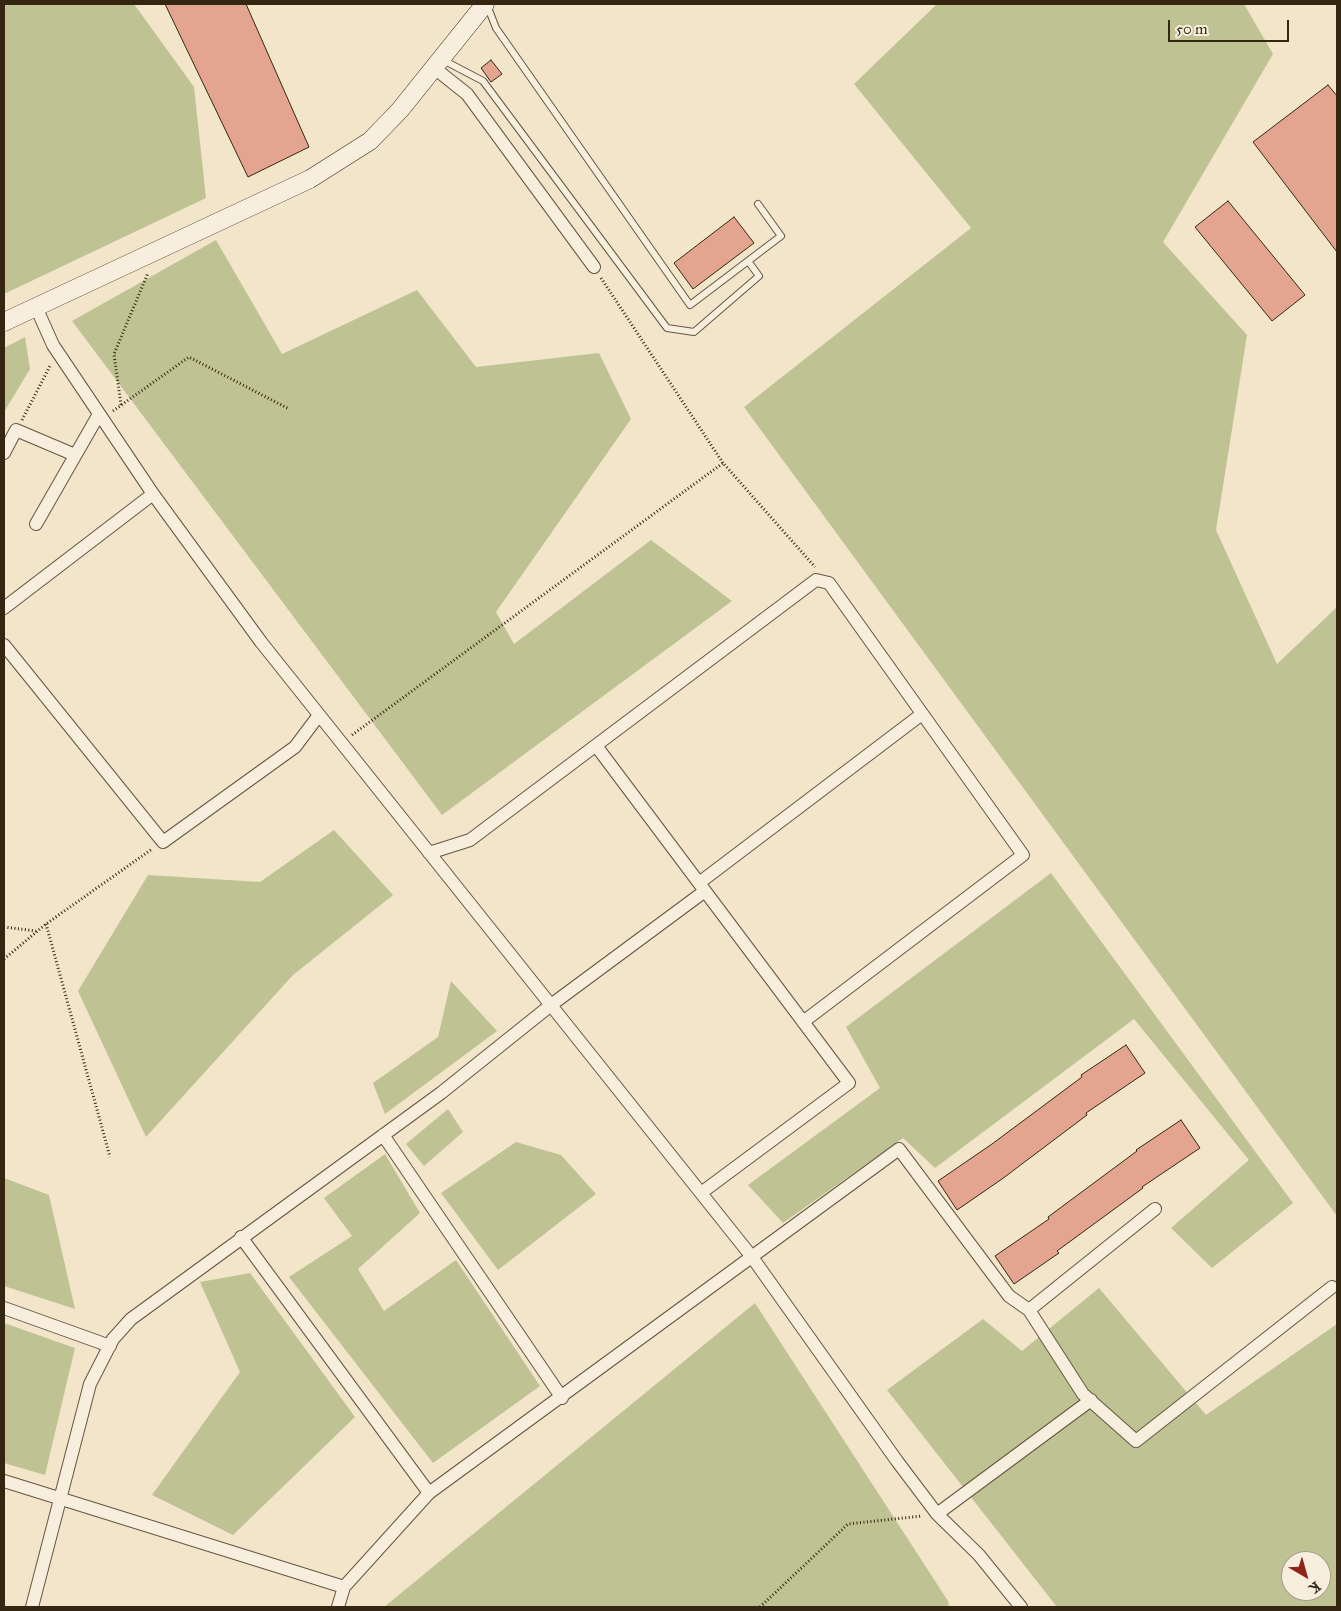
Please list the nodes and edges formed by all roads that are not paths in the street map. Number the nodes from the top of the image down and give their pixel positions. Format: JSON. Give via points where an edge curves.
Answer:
{"nodes":[{"id":1,"x":486,"y":4,"type":"edge"},
{"id":2,"x":436,"y":63,"type":"junction"},
{"id":3,"x":758,"y":204,"type":"dead end"},
{"id":4,"x":748,"y":261,"type":"junction"},
{"id":5,"x":594,"y":267,"type":"road end"},
{"id":6,"x":36,"y":307,"type":"junction"},
{"id":7,"x":4,"y":322,"type":"edge"},
{"id":8,"x":101,"y":416,"type":"junction"},
{"id":9,"x":4,"y":453,"type":"edge"},
{"id":10,"x":75,"y":455,"type":"junction"},
{"id":11,"x":153,"y":494,"type":"junction"},
{"id":12,"x":36,"y":524,"type":"dead end"},
{"id":13,"x":4,"y":608,"type":"edge"},
{"id":14,"x":4,"y":645,"type":"edge"},
{"id":15,"x":922,"y":714,"type":"junction"},
{"id":16,"x":319,"y":715,"type":"junction"},
{"id":17,"x":597,"y":747,"type":"junction"},
{"id":18,"x":429,"y":852,"type":"junction"},
{"id":19,"x":702,"y":887,"type":"junction"},
{"id":20,"x":551,"y":1005,"type":"junction"},
{"id":21,"x":803,"y":1022,"type":"junction"},
{"id":22,"x":383,"y":1135,"type":"junction"},
{"id":23,"x":701,"y":1193,"type":"junction"},
{"id":24,"x":1155,"y":1209,"type":"dead end"},
{"id":25,"x":241,"y":1237,"type":"junction"},
{"id":26,"x":752,"y":1257,"type":"junction"},
{"id":27,"x":1332,"y":1287,"type":"dead end"},
{"id":28,"x":4,"y":1308,"type":"edge"},
{"id":29,"x":1029,"y":1310,"type":"junction"},
{"id":30,"x":110,"y":1346,"type":"junction"},
{"id":31,"x":562,"y":1398,"type":"junction"},
{"id":32,"x":1090,"y":1400,"type":"junction"},
{"id":33,"x":4,"y":1481,"type":"edge"},
{"id":34,"x":429,"y":1493,"type":"junction"},
{"id":35,"x":58,"y":1498,"type":"junction"},
{"id":36,"x":938,"y":1514,"type":"junction"},
{"id":37,"x":344,"y":1587,"type":"junction"},
{"id":38,"x":32,"y":1607,"type":"edge"},
{"id":39,"x":338,"y":1607,"type":"edge"},
{"id":40,"x":1021,"y":1607,"type":"edge"}],
"edges":[{"from":1,"to":2,"type":"street"},
{"from":1,"to":4,"type":"lane","via":[[496,28],[690,305]]},
{"from":2,"to":4,"type":"lane","via":[[482,81],[667,328],[694,332],[758,276]]},
{"from":2,"to":5,"type":"street","via":[[467,94]]},
{"from":2,"to":6,"type":"street","via":[[400,110],[370,141],[310,180]]},
{"from":3,"to":4,"type":"lane","via":[[781,236]]},
{"from":6,"to":7,"type":"street"},
{"from":6,"to":8,"type":"street","via":[[58,352]]},
{"from":8,"to":10,"type":"street"},
{"from":8,"to":11,"type":"street"},
{"from":9,"to":10,"type":"street","via":[[16,430]]},
{"from":10,"to":12,"type":"street"},
{"from":11,"to":13,"type":"street"},
{"from":11,"to":16,"type":"street"},
{"from":14,"to":16,"type":"street","via":[[163,842],[296,747]]},
{"from":15,"to":17,"type":"street","via":[[829,583],[816,580]]},
{"from":15,"to":19,"type":"street"},
{"from":15,"to":21,"type":"street","via":[[1023,855]]},
{"from":16,"to":18,"type":"street"},
{"from":17,"to":18,"type":"street","via":[[470,840]]},
{"from":17,"to":19,"type":"street"},
{"from":18,"to":20,"type":"street"},
{"from":19,"to":20,"type":"street"},
{"from":19,"to":21,"type":"street"},
{"from":20,"to":22,"type":"street"},
{"from":20,"to":23,"type":"street"},
{"from":21,"to":23,"type":"street","via":[[849,1083]]},
{"from":22,"to":25,"type":"street"},
{"from":22,"to":31,"type":"street"},
{"from":23,"to":26,"type":"street"},
{"from":24,"to":29,"type":"street"},
{"from":25,"to":30,"type":"street","via":[[131,1319]]},
{"from":25,"to":34,"type":"street"},
{"from":26,"to":29,"type":"street","via":[[899,1149],[1009,1296]]},
{"from":26,"to":31,"type":"street"},
{"from":26,"to":36,"type":"street"},
{"from":27,"to":32,"type":"street","via":[[1136,1441]]},
{"from":28,"to":30,"type":"street"},
{"from":29,"to":32,"type":"street"},
{"from":30,"to":35,"type":"street","via":[[90,1384]]},
{"from":31,"to":34,"type":"street"},
{"from":32,"to":36,"type":"street"},
{"from":33,"to":35,"type":"street"},
{"from":34,"to":37,"type":"street"},
{"from":35,"to":37,"type":"street"},
{"from":35,"to":38,"type":"street"},
{"from":36,"to":40,"type":"street","via":[[979,1555]]},
{"from":37,"to":39,"type":"street"}]}
